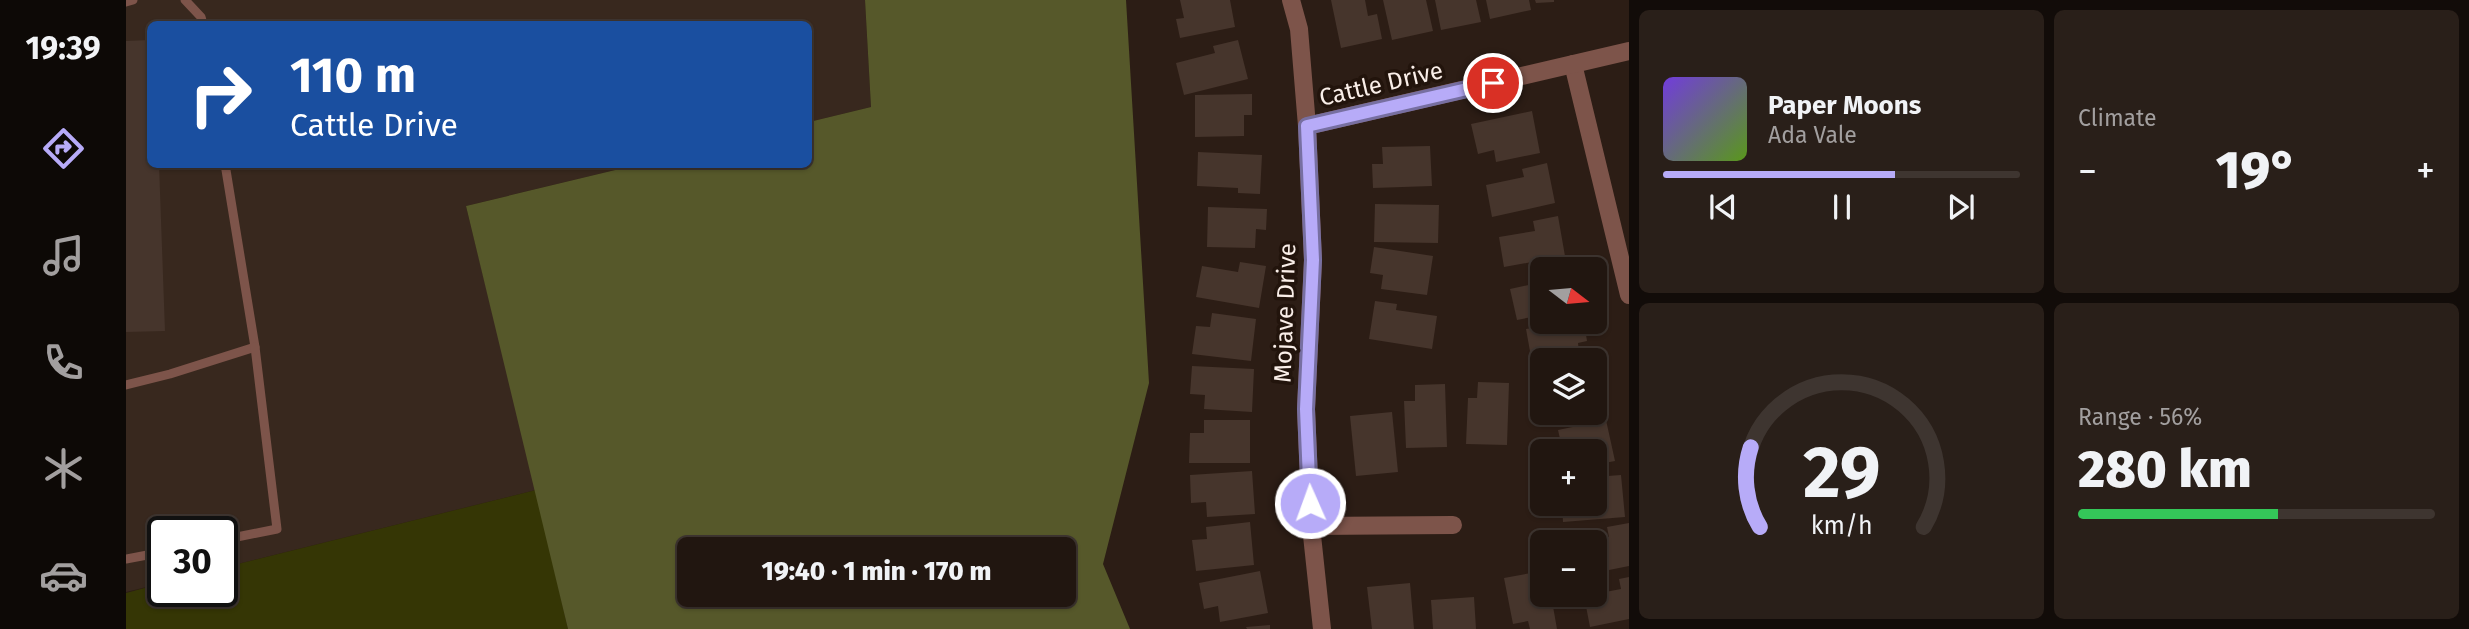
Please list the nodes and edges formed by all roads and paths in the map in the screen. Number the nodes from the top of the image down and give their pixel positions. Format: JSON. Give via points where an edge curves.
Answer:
{"nodes":[{"id":1,"x":133,"y":0,"type":"edge"},
{"id":2,"x":185,"y":0,"type":"edge"},
{"id":3,"x":1291,"y":0,"type":"edge"},
{"id":4,"x":126,"y":2,"type":"edge"},
{"id":5,"x":202,"y":21,"type":"edge"},
{"id":6,"x":1629,"y":51,"type":"edge"},
{"id":7,"x":1573,"y":64,"type":"junction"},
{"id":8,"x":1307,"y":126,"type":"junction"},
{"id":9,"x":226,"y":168,"type":"edge"},
{"id":10,"x":1629,"y":295,"type":"edge"},
{"id":11,"x":255,"y":347,"type":"junction"},
{"id":12,"x":126,"y":385,"type":"edge"},
{"id":13,"x":1453,"y":525,"type":"dead end"},
{"id":14,"x":1311,"y":526,"type":"junction"},
{"id":15,"x":238,"y":537,"type":"edge"},
{"id":16,"x":147,"y":555,"type":"edge"},
{"id":17,"x":126,"y":559,"type":"edge"},
{"id":18,"x":1322,"y":629,"type":"edge"}],
"edges":[{"from":1,"to":4,"type":"lane"},
{"from":2,"to":5,"type":"lane"},
{"from":3,"to":8,"type":"street","name":"Mojave Drive","via":[[1299,29]]},
{"from":6,"to":7,"type":"street","name":"Cattle Drive"},
{"from":7,"to":8,"type":"street","name":"Cattle Drive"},
{"from":7,"to":10,"type":"street"},
{"from":8,"to":14,"type":"street","name":"Mojave Drive","via":[[1313,260],[1306,409]]},
{"from":9,"to":11,"type":"lane"},
{"from":11,"to":12,"type":"lane"},
{"from":11,"to":15,"type":"lane","via":[[277,529]]},
{"from":13,"to":14,"type":"street"},
{"from":14,"to":18,"type":"street","name":"Mojave Drive"},
{"from":16,"to":17,"type":"lane"}]}
